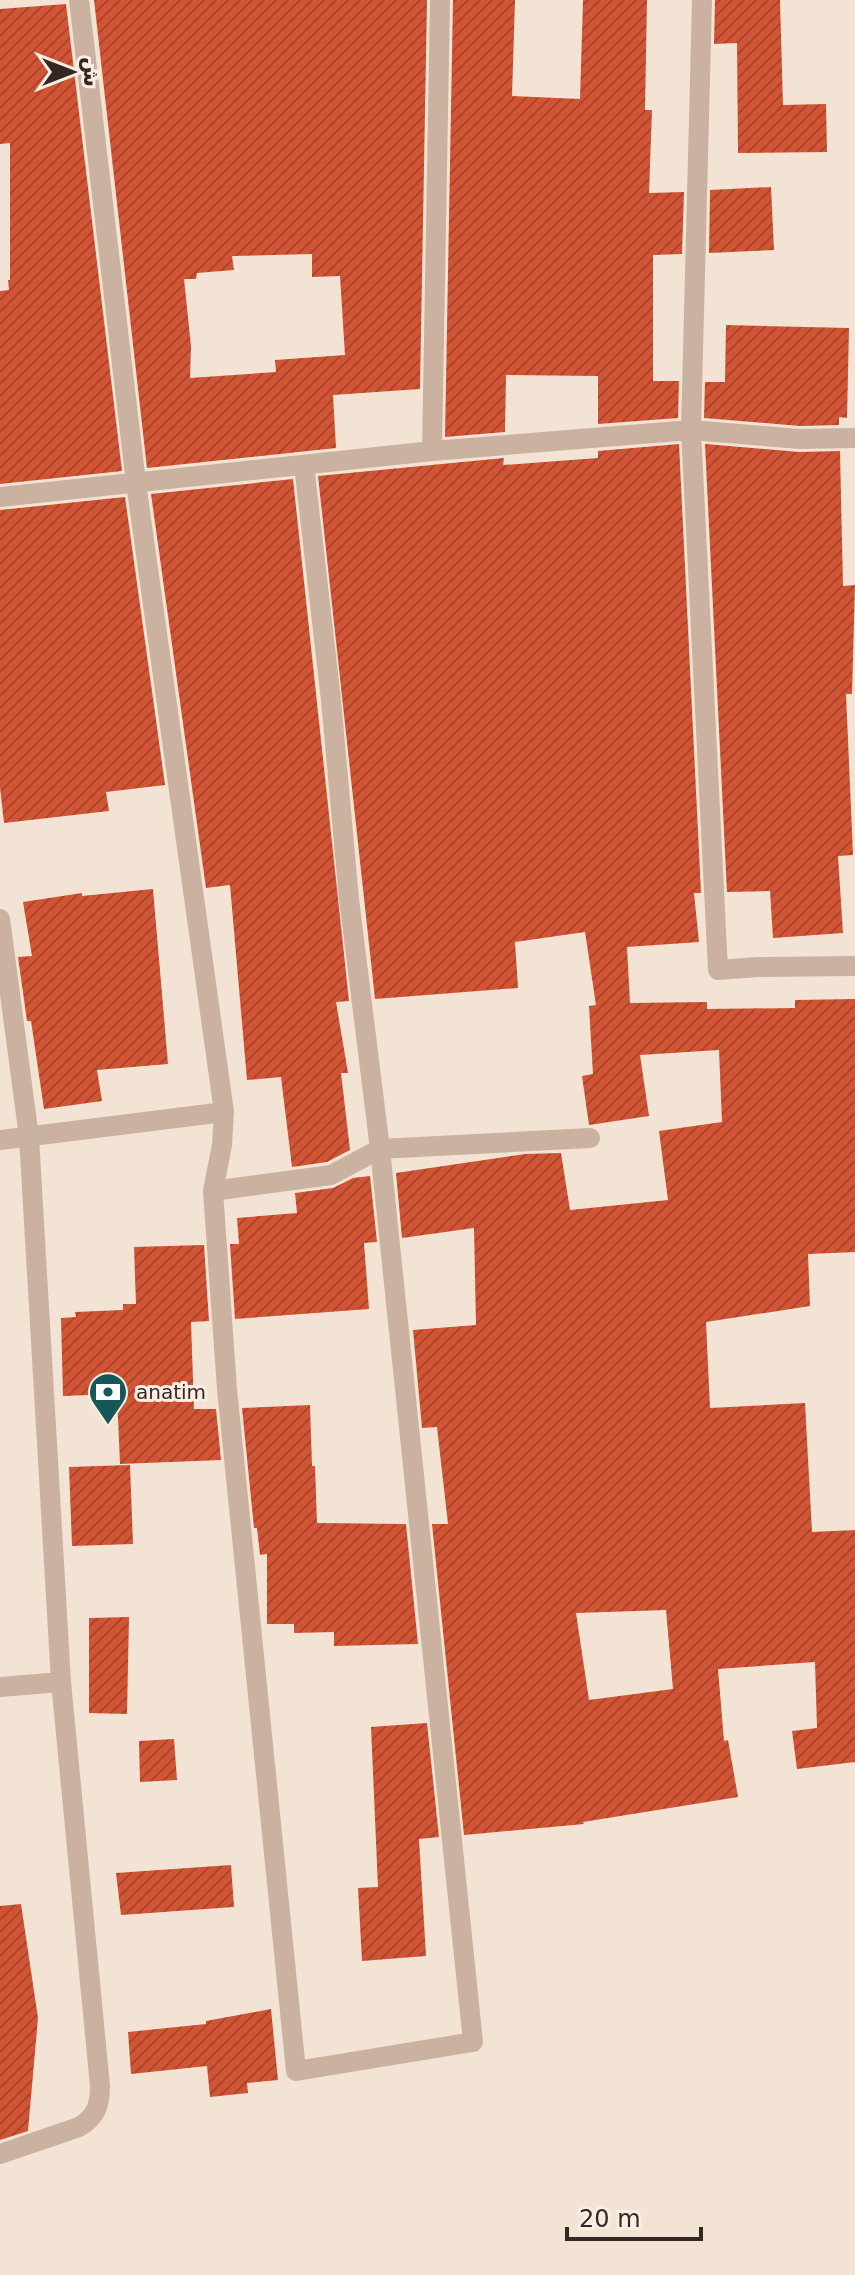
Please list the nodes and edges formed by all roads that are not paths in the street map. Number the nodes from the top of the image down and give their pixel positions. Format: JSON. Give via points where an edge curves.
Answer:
{"nodes":[{"id":1,"x":79,"y":0,"type":"edge"},
{"id":2,"x":440,"y":0,"type":"edge"},
{"id":3,"x":702,"y":0,"type":"edge"},
{"id":4,"x":691,"y":430,"type":"junction"},
{"id":5,"x":855,"y":438,"type":"edge"},
{"id":6,"x":432,"y":451,"type":"junction"},
{"id":7,"x":304,"y":465,"type":"junction"},
{"id":8,"x":136,"y":483,"type":"junction"},
{"id":9,"x":0,"y":497,"type":"edge"},
{"id":10,"x":0,"y":919,"type":"edge"},
{"id":11,"x":855,"y":966,"type":"edge"},
{"id":12,"x":224,"y":1112,"type":"junction"},
{"id":13,"x":29,"y":1137,"type":"junction"},
{"id":14,"x":590,"y":1138,"type":"dead end"},
{"id":15,"x":0,"y":1140,"type":"edge"},
{"id":16,"x":380,"y":1149,"type":"junction"},
{"id":17,"x":213,"y":1191,"type":"junction"},
{"id":18,"x":61,"y":1682,"type":"junction"},
{"id":19,"x":0,"y":1687,"type":"edge"},
{"id":20,"x":0,"y":2154,"type":"edge"}],
"edges":[{"from":1,"to":8,"type":"street"},
{"from":2,"to":6,"type":"street"},
{"from":3,"to":4,"type":"street"},
{"from":4,"to":5,"type":"street"},
{"from":4,"to":6,"type":"street"},
{"from":4,"to":11,"type":"street","via":[[718,970]]},
{"from":6,"to":7,"type":"street"},
{"from":7,"to":8,"type":"street"},
{"from":7,"to":16,"type":"street"},
{"from":8,"to":9,"type":"street"},
{"from":8,"to":12,"type":"street"},
{"from":10,"to":13,"type":"street"},
{"from":12,"to":13,"type":"street"},
{"from":12,"to":17,"type":"street"},
{"from":13,"to":15,"type":"street"},
{"from":13,"to":18,"type":"street"},
{"from":14,"to":16,"type":"street"},
{"from":16,"to":17,"type":"street","via":[[331,1175]]},
{"from":16,"to":17,"type":"street","via":[[473,2042],[296,2071],[228,1404]]},
{"from":18,"to":19,"type":"street"},
{"from":18,"to":20,"type":"street","via":[[100,2100],[96,2113],[79,2127]]}]}
